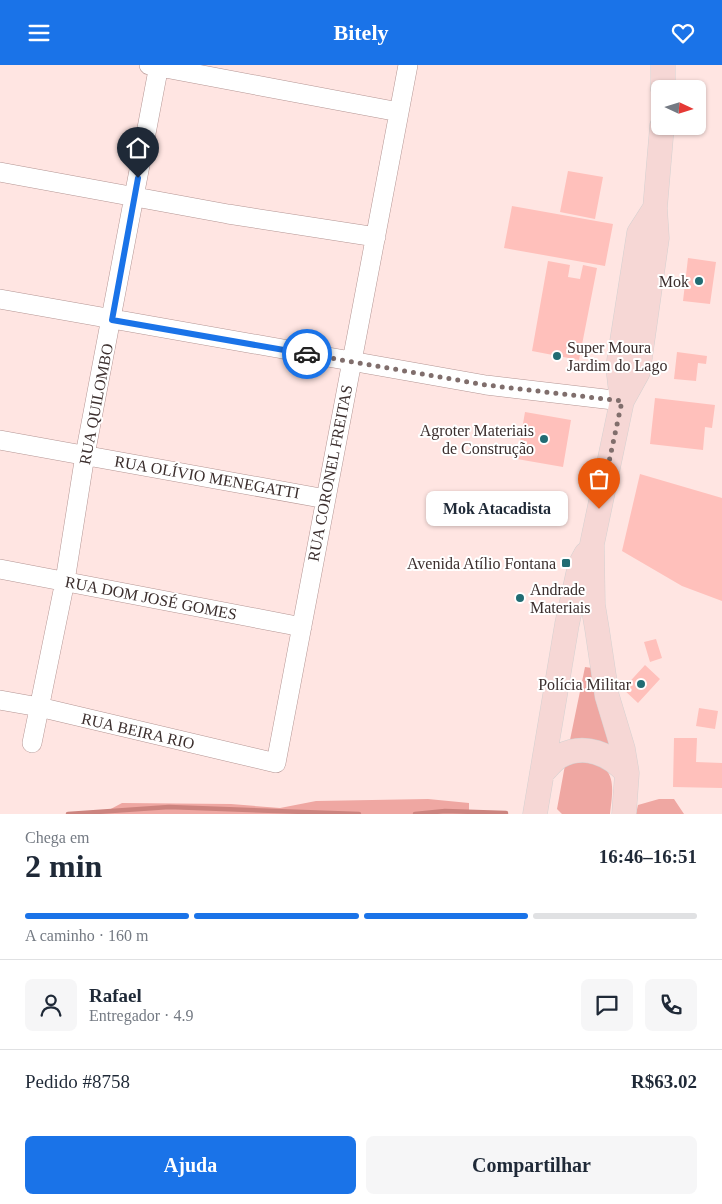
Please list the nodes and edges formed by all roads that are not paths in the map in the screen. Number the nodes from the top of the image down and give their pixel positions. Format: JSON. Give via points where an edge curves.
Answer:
{"nodes":[{"id":1,"x":408,"y":65,"type":"edge"},
{"id":2,"x":663,"y":65,"type":"edge"},
{"id":3,"x":155,"y":66,"type":"edge"},
{"id":4,"x":663,"y":80,"type":"edge"},
{"id":5,"x":399,"y":112,"type":"junction"},
{"id":6,"x":661,"y":135,"type":"edge"},
{"id":7,"x":0,"y":172,"type":"edge"},
{"id":8,"x":134,"y":197,"type":"junction"},
{"id":9,"x":376,"y":237,"type":"junction"},
{"id":10,"x":0,"y":299,"type":"edge"},
{"id":11,"x":112,"y":320,"type":"junction"},
{"id":12,"x":351,"y":361,"type":"junction"},
{"id":13,"x":622,"y":401,"type":"junction"},
{"id":14,"x":0,"y":440,"type":"edge"},
{"id":15,"x":85,"y":455,"type":"junction"},
{"id":16,"x":326,"y":499,"type":"junction"},
{"id":17,"x":592,"y":544,"type":"junction"},
{"id":18,"x":0,"y":569,"type":"edge"},
{"id":19,"x":64,"y":581,"type":"junction"},
{"id":20,"x":302,"y":627,"type":"junction"},
{"id":21,"x":0,"y":700,"type":"edge"},
{"id":22,"x":39,"y":707,"type":"junction"},
{"id":23,"x":32,"y":743,"type":"dead end"},
{"id":24,"x":276,"y":763,"type":"joint"},
{"id":25,"x":543,"y":772,"type":"junction"},
{"id":26,"x":627,"y":773,"type":"junction"},
{"id":27,"x":535,"y":814,"type":"edge"},
{"id":28,"x":624,"y":814,"type":"edge"}],
"edges":[{"from":1,"to":5,"type":"street","name":"RUA CORONEL FREITAS"},
{"from":2,"to":4,"type":"main road"},
{"from":3,"to":5,"type":"street"},
{"from":3,"to":8,"type":"street","name":"RUA QUILOMBO"},
{"from":5,"to":9,"type":"street","name":"RUA CORONEL FREITAS"},
{"from":6,"to":13,"type":"main road","via":[[655,208],[639,233],[618,367]]},
{"from":7,"to":8,"type":"street"},
{"from":8,"to":9,"type":"street"},
{"from":8,"to":11,"type":"street","name":"RUA QUILOMBO"},
{"from":9,"to":12,"type":"street","name":"RUA CORONEL FREITAS"},
{"from":10,"to":11,"type":"street"},
{"from":11,"to":12,"type":"street"},
{"from":11,"to":15,"type":"street","name":"RUA QUILOMBO"},
{"from":12,"to":13,"type":"street","via":[[486,385]]},
{"from":12,"to":16,"type":"street","name":"RUA CORONEL FREITAS"},
{"from":13,"to":17,"type":"main road"},
{"from":14,"to":15,"type":"street","name":"RUA OLÍVIO MENEGATTI"},
{"from":15,"to":16,"type":"street","name":"RUA OLÍVIO MENEGATTI"},
{"from":15,"to":19,"type":"street","name":"RUA QUILOMBO"},
{"from":16,"to":20,"type":"street","name":"RUA CORONEL FREITAS"},
{"from":17,"to":25,"type":"main road","via":[[580,565],[567,624]]},
{"from":17,"to":26,"type":"main road","via":[[596,629],[607,696]]},
{"from":18,"to":19,"type":"street","name":"RUA DOM JOSÉ GOMES"},
{"from":19,"to":20,"type":"street","name":"RUA DOM JOSÉ GOMES"},
{"from":19,"to":22,"type":"street","name":"RUA QUILOMBO"},
{"from":20,"to":24,"type":"street","name":"RUA CORONEL FREITAS"},
{"from":21,"to":22,"type":"street","name":"RUA BEIRA RIO"},
{"from":22,"to":23,"type":"street","name":"RUA QUILOMBO"},
{"from":22,"to":24,"type":"street","name":"RUA BEIRA RIO"},
{"from":25,"to":26,"type":"main road","via":[[559,756],[586,750],[602,753]]},
{"from":25,"to":27,"type":"main road"},
{"from":26,"to":28,"type":"main road"}]}
